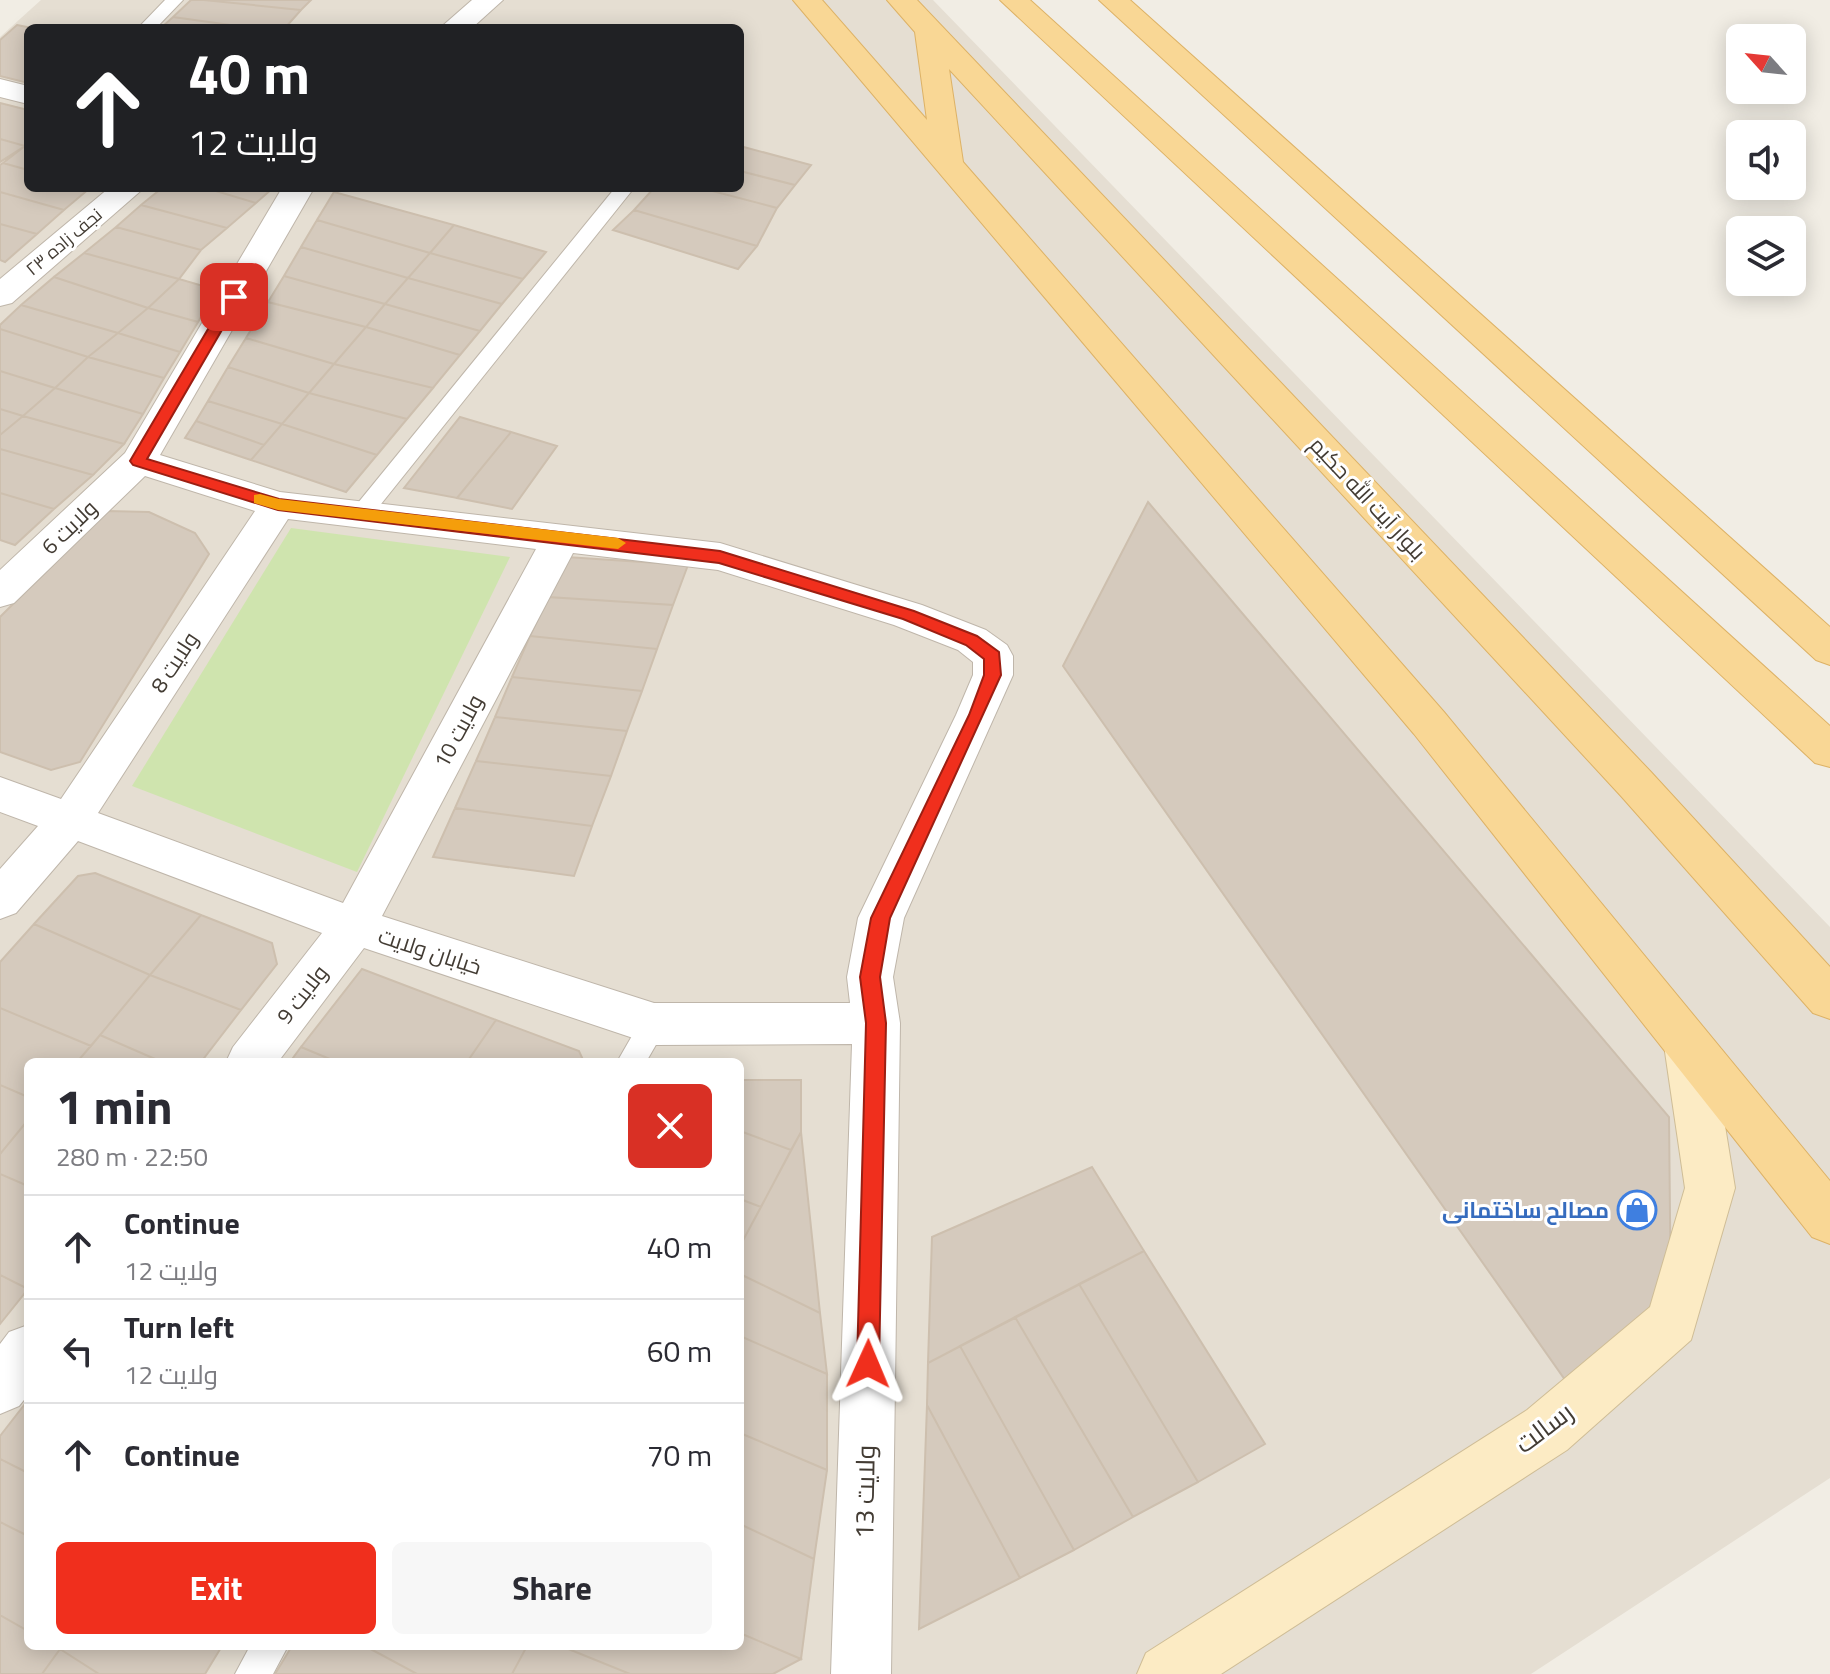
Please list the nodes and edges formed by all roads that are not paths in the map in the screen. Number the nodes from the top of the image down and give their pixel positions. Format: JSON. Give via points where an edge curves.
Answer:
{"nodes":[{"id":1,"x":175,"y":0,"type":"edge"},
{"id":2,"x":489,"y":0,"type":"edge"},
{"id":3,"x":807,"y":0,"type":"edge"},
{"id":4,"x":901,"y":0,"type":"edge"},
{"id":5,"x":1014,"y":0,"type":"edge"},
{"id":6,"x":1113,"y":0,"type":"edge"},
{"id":7,"x":150,"y":24,"type":"edge"},
{"id":8,"x":459,"y":24,"type":"edge"},
{"id":9,"x":929,"y":30,"type":"junction"},
{"id":10,"x":0,"y":88,"type":"edge"},
{"id":11,"x":24,"y":94,"type":"edge"},
{"id":12,"x":948,"y":164,"type":"junction"},
{"id":13,"x":123,"y":192,"type":"edge"},
{"id":14,"x":296,"y":192,"type":"edge"},
{"id":15,"x":622,"y":192,"type":"edge"},
{"id":16,"x":0,"y":296,"type":"edge"},
{"id":17,"x":138,"y":461,"type":"junction"},
{"id":18,"x":278,"y":505,"type":"junction"},
{"id":19,"x":361,"y":514,"type":"junction"},
{"id":20,"x":562,"y":537,"type":"junction"},
{"id":21,"x":0,"y":593,"type":"edge"},
{"id":22,"x":1830,"y":650,"type":"edge"},
{"id":23,"x":1830,"y":751,"type":"edge"},
{"id":24,"x":0,"y":794,"type":"edge"},
{"id":25,"x":70,"y":820,"type":"junction"},
{"id":26,"x":0,"y":900,"type":"edge"},
{"id":27,"x":354,"y":926,"type":"junction"},
{"id":28,"x":1830,"y":999,"type":"edge"},
{"id":29,"x":876,"y":1023,"type":"junction"},
{"id":30,"x":654,"y":1024,"type":"junction"},
{"id":31,"x":1688,"y":1045,"type":"junction"},
{"id":32,"x":253,"y":1058,"type":"edge"},
{"id":33,"x":633,"y":1058,"type":"edge"},
{"id":34,"x":1830,"y":1220,"type":"edge"},
{"id":35,"x":24,"y":1356,"type":"edge"},
{"id":36,"x":0,"y":1387,"type":"edge"},
{"id":37,"x":268,"y":1650,"type":"edge"},
{"id":38,"x":253,"y":1674,"type":"edge"},
{"id":39,"x":861,"y":1674,"type":"edge"},
{"id":40,"x":1167,"y":1674,"type":"edge"}],
"edges":[{"from":1,"to":7,"type":"lane"},
{"from":2,"to":8,"type":"street"},
{"from":3,"to":12,"type":"main road"},
{"from":4,"to":9,"type":"main road","name":"بلوار آیت الله حکیم"},
{"from":5,"to":23,"type":"main road"},
{"from":6,"to":22,"type":"main road"},
{"from":9,"to":12,"type":"main road"},
{"from":9,"to":28,"type":"main road","name":"بلوار آیت الله حکیم","via":[[1636,784]]},
{"from":10,"to":11,"type":"street"},
{"from":12,"to":31,"type":"main road","via":[[1429,723]]},
{"from":13,"to":16,"type":"street","name":"نجف زاده ۲۳"},
{"from":14,"to":17,"type":"street","name":"ولایت 6"},
{"from":15,"to":19,"type":"lane"},
{"from":17,"to":18,"type":"street"},
{"from":17,"to":21,"type":"street","name":"ولایت 6"},
{"from":18,"to":19,"type":"street"},
{"from":18,"to":25,"type":"street","name":"ولایت 8"},
{"from":19,"to":20,"type":"street"},
{"from":20,"to":27,"type":"street","name":"ولایت 10"},
{"from":20,"to":29,"type":"street","name":"ولایت 13","via":[[670,549],[748,565],[908,615],[972,640],[993,656],[993,675],[977,715],[881,918],[870,977]]},
{"from":24,"to":25,"type":"street","name":"خیابان ولایت"},
{"from":25,"to":26,"type":"street","name":"ولایت 8"},
{"from":25,"to":27,"type":"street","name":"خیابان ولایت"},
{"from":27,"to":30,"type":"street","name":"خیابان ولایت"},
{"from":27,"to":32,"type":"street","name":"ولایت 9"},
{"from":29,"to":30,"type":"street","name":"خیابان ولایت"},
{"from":29,"to":39,"type":"street","name":"ولایت 13"},
{"from":30,"to":33,"type":"lane"},
{"from":31,"to":34,"type":"main road"},
{"from":31,"to":40,"type":"main road","name":"رسالت","via":[[1710,1188],[1672,1322],[1547,1430]]},
{"from":35,"to":36,"type":"street"},
{"from":37,"to":38,"type":"lane"}]}
